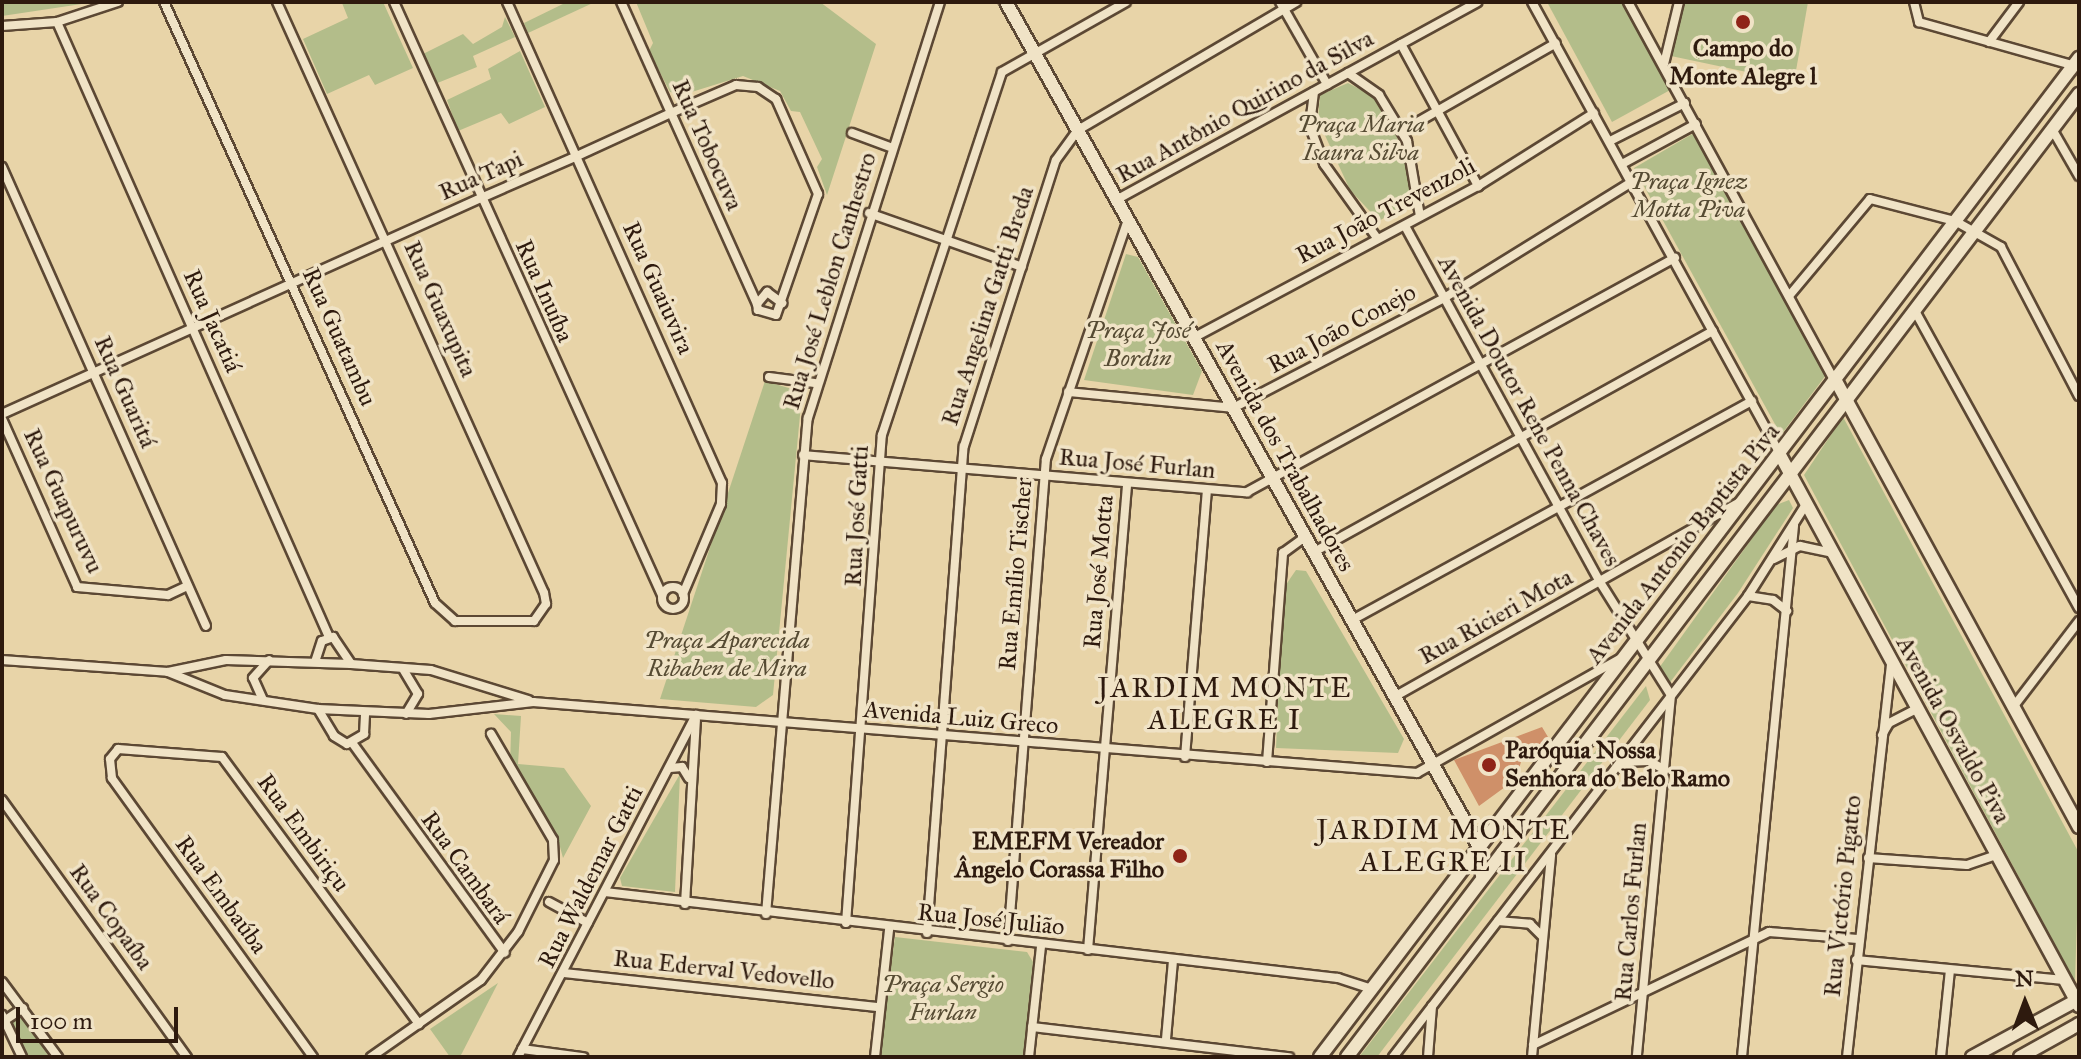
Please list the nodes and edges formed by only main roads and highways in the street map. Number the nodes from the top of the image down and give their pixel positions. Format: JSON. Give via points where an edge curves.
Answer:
{"nodes":[{"id":1,"x":1006,"y":2,"type":"edge"},
{"id":2,"x":2077,"y":63,"type":"edge"},
{"id":3,"x":2079,"y":94,"type":"edge"},
{"id":4,"x":1836,"y":381,"type":"junction"},
{"id":5,"x":1848,"y":401,"type":"junction"},
{"id":6,"x":1780,"y":455,"type":"junction"},
{"id":7,"x":1790,"y":475,"type":"junction"},
{"id":8,"x":2079,"y":827,"type":"edge"},
{"id":9,"x":1479,"y":847,"type":"junction"},
{"id":10,"x":1500,"y":853,"type":"junction"},
{"id":11,"x":1482,"y":876,"type":"junction"},
{"id":12,"x":1418,"y":927,"type":"junction"},
{"id":13,"x":1434,"y":941,"type":"junction"},
{"id":14,"x":2078,"y":1002,"type":"edge"},
{"id":15,"x":2079,"y":1024,"type":"edge"},
{"id":16,"x":1320,"y":1057,"type":"edge"},
{"id":17,"x":1347,"y":1057,"type":"edge"},
{"id":18,"x":1972,"y":1057,"type":"edge"},
{"id":19,"x":2020,"y":1057,"type":"edge"}],
"edges":[{"from":1,"to":9,"type":"main road","name":"Avenida dos Trabalhadores"},
{"from":2,"to":4,"type":"main road","name":"Avenida Antonio Baptista Piva"},
{"from":3,"to":5,"type":"main road","name":"Avenida Antonio Baptista Piva"},
{"from":4,"to":5,"type":"main road"},
{"from":4,"to":6,"type":"main road","name":"Avenida Antonio Baptista Piva"},
{"from":5,"to":7,"type":"main road","name":"Avenida Antonio Baptista Piva"},
{"from":5,"to":8,"type":"main road"},
{"from":6,"to":7,"type":"main road","name":"Avenida Osvaldo Piva"},
{"from":6,"to":9,"type":"main road","name":"Avenida Antonio Baptista Piva"},
{"from":7,"to":10,"type":"main road","name":"Avenida Antonio Baptista Piva"},
{"from":7,"to":14,"type":"main road","name":"Avenida Osvaldo Piva"},
{"from":9,"to":10,"type":"main road"},
{"from":9,"to":11,"type":"main road","name":"Avenida dos Trabalhadores"},
{"from":9,"to":12,"type":"main road","name":"Avenida Antonio Baptista Piva"},
{"from":10,"to":11,"type":"main road","name":"Avenida Antonio Baptista Piva"},
{"from":11,"to":13,"type":"main road","name":"Avenida Antonio Baptista Piva"},
{"from":12,"to":13,"type":"main road"},
{"from":12,"to":16,"type":"main road","name":"Avenida Antonio Baptista Piva"},
{"from":13,"to":17,"type":"main road","name":"Avenida Antonio Baptista Piva"},
{"from":14,"to":18,"type":"main road"},
{"from":15,"to":19,"type":"main road"}]}
